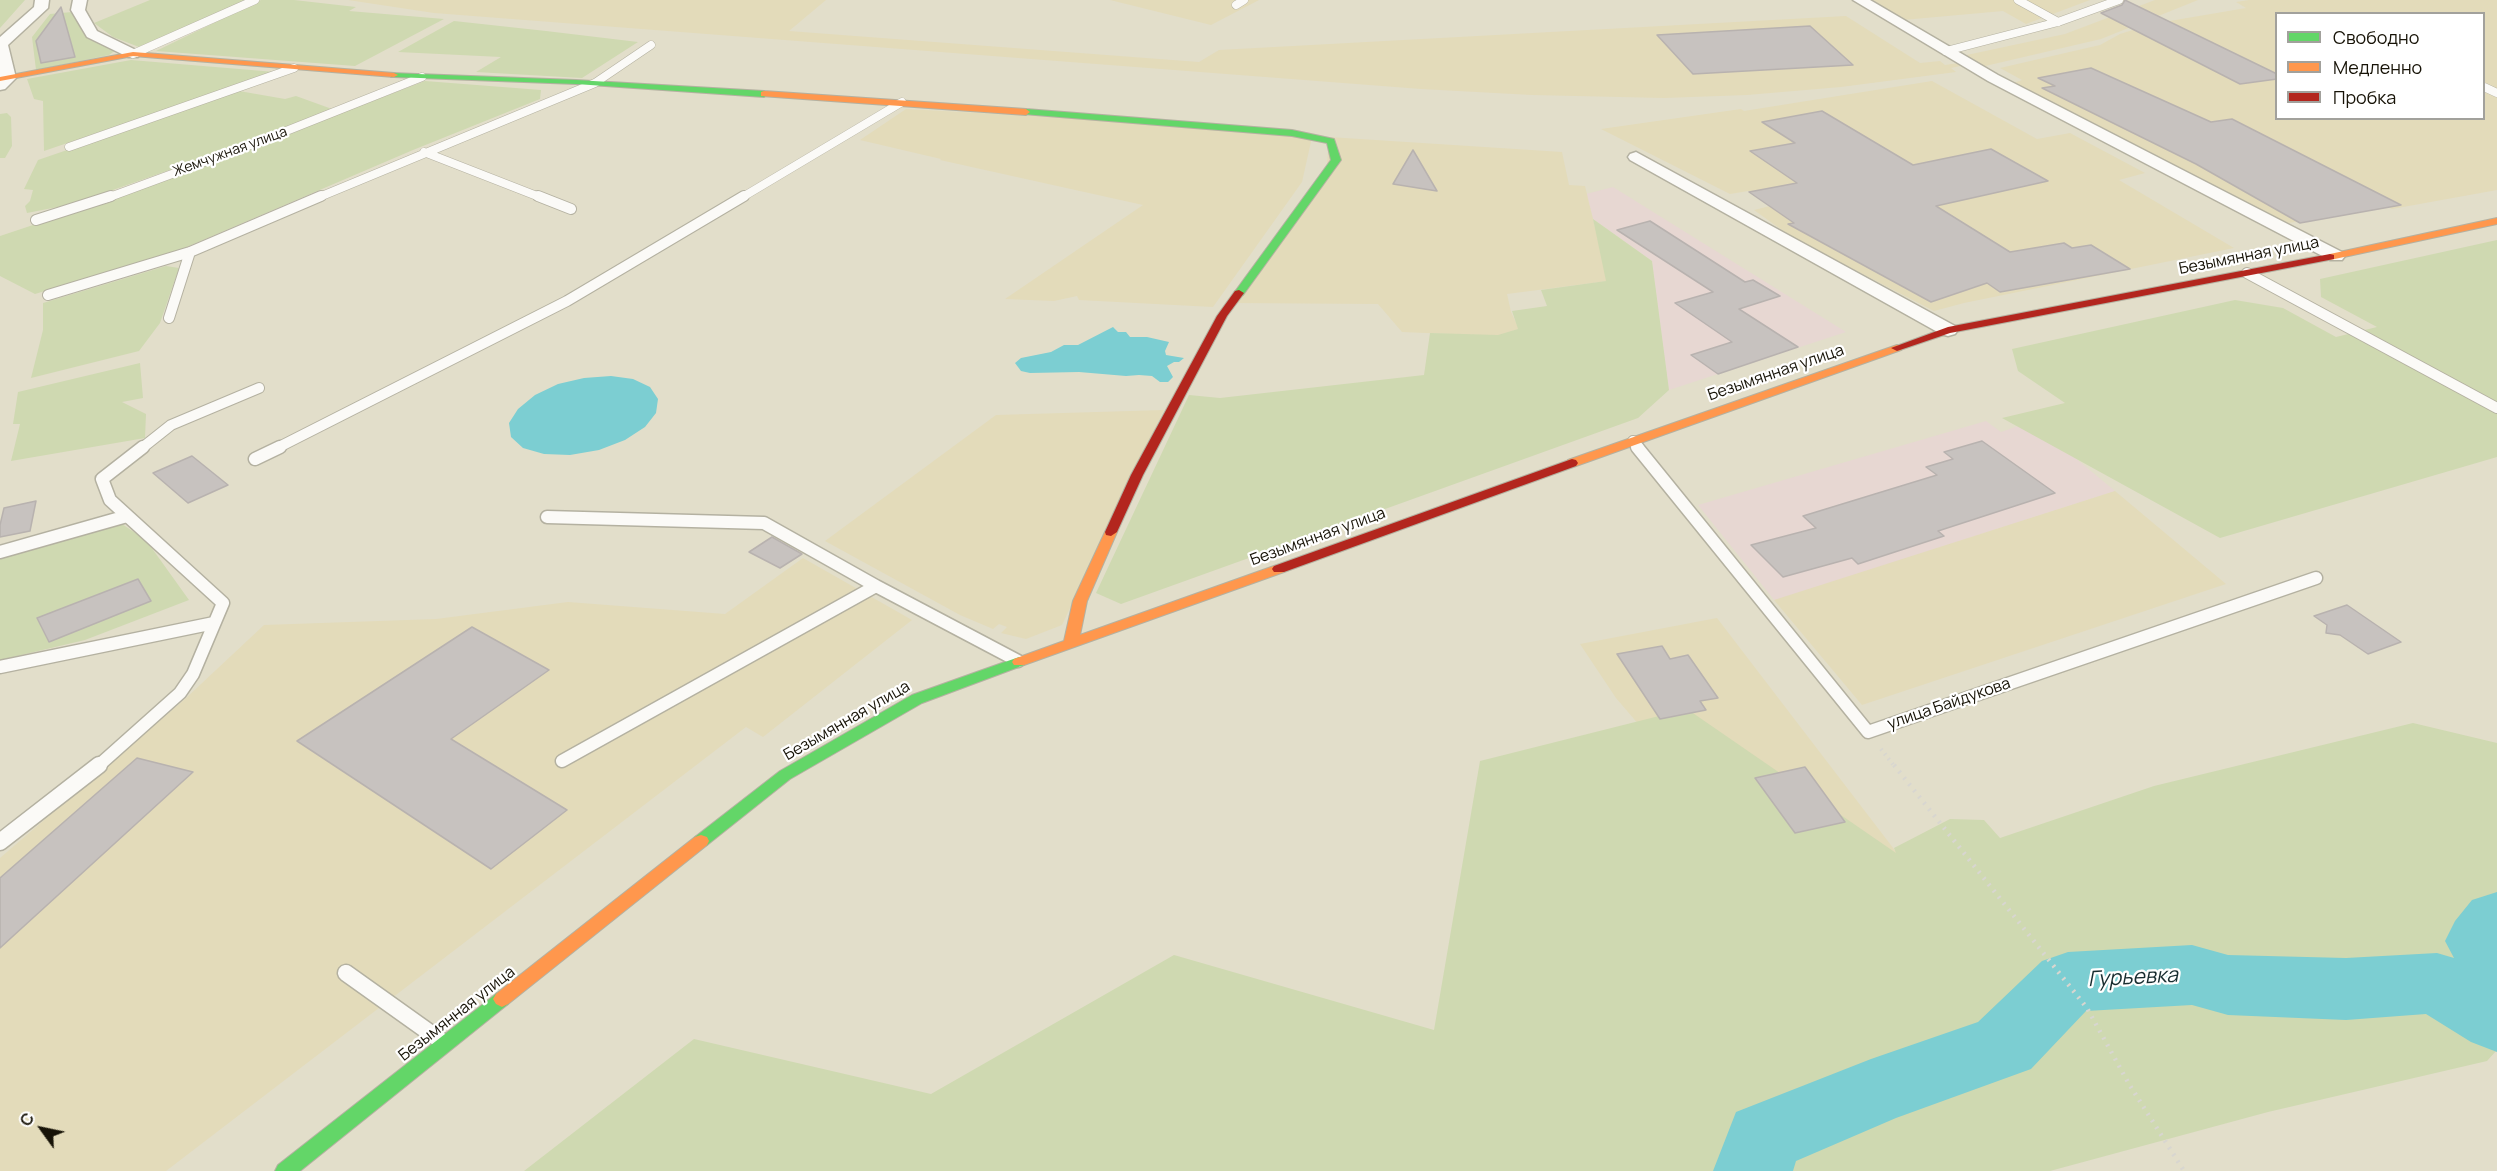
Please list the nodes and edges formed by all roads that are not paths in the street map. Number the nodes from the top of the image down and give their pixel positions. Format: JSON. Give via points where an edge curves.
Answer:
{"nodes":[{"id":1,"x":42,"y":0,"type":"edge"},
{"id":2,"x":81,"y":0,"type":"edge"},
{"id":3,"x":255,"y":0,"type":"edge"},
{"id":4,"x":1244,"y":0,"type":"edge"},
{"id":5,"x":1860,"y":0,"type":"edge"},
{"id":6,"x":2018,"y":0,"type":"edge"},
{"id":7,"x":2119,"y":0,"type":"edge"},
{"id":8,"x":1236,"y":5,"type":"dead end"},
{"id":9,"x":2058,"y":22,"type":"junction"},
{"id":10,"x":651,"y":45,"type":"dead end"},
{"id":11,"x":1946,"y":51,"type":"junction"},
{"id":12,"x":133,"y":54,"type":"junction"},
{"id":13,"x":294,"y":68,"type":"junction"},
{"id":14,"x":422,"y":77,"type":"junction"},
{"id":15,"x":3,"y":81,"type":"edge"},
{"id":16,"x":595,"y":83,"type":"junction"},
{"id":17,"x":902,"y":102,"type":"junction"},
{"id":18,"x":69,"y":147,"type":"dead end"},
{"id":19,"x":424,"y":152,"type":"junction"},
{"id":20,"x":1636,"y":157,"type":"dead end"},
{"id":21,"x":571,"y":209,"type":"dead end"},
{"id":22,"x":36,"y":220,"type":"dead end"},
{"id":23,"x":2497,"y":221,"type":"edge"},
{"id":24,"x":190,"y":252,"type":"junction"},
{"id":25,"x":2336,"y":256,"type":"junction"},
{"id":26,"x":2247,"y":273,"type":"junction"},
{"id":27,"x":48,"y":295,"type":"dead end"},
{"id":28,"x":169,"y":318,"type":"dead end"},
{"id":29,"x":1948,"y":330,"type":"junction"},
{"id":30,"x":259,"y":388,"type":"dead end"},
{"id":31,"x":2497,"y":408,"type":"edge"},
{"id":32,"x":1633,"y":441,"type":"junction"},
{"id":33,"x":255,"y":459,"type":"dead end"},
{"id":34,"x":127,"y":516,"type":"junction"},
{"id":35,"x":547,"y":518,"type":"dead end"},
{"id":36,"x":0,"y":552,"type":"edge"},
{"id":37,"x":2316,"y":578,"type":"dead end"},
{"id":38,"x":876,"y":586,"type":"junction"},
{"id":39,"x":214,"y":623,"type":"junction"},
{"id":40,"x":1071,"y":643,"type":"junction"},
{"id":41,"x":1019,"y":661,"type":"junction"},
{"id":42,"x":0,"y":667,"type":"edge"},
{"id":43,"x":562,"y":761,"type":"dead end"},
{"id":44,"x":0,"y":842,"type":"edge"},
{"id":45,"x":346,"y":973,"type":"dead end"},
{"id":46,"x":445,"y":1044,"type":"junction"},
{"id":47,"x":285,"y":1171,"type":"edge"}],
"edges":[{"from":1,"to":15,"type":"street","via":[[41,8],[2,44]]},
{"from":2,"to":12,"type":"street","via":[[78,10],[92,34]]},
{"from":3,"to":12,"type":"lane"},
{"from":4,"to":8,"type":"lane"},
{"from":5,"to":11,"type":"street"},
{"from":6,"to":9,"type":"lane"},
{"from":7,"to":9,"type":"lane"},
{"from":9,"to":11,"type":"lane"},
{"from":10,"to":16,"type":"lane"},
{"from":11,"to":25,"type":"street"},
{"from":12,"to":13,"type":"street"},
{"from":12,"to":15,"type":"street"},
{"from":13,"to":14,"type":"street"},
{"from":13,"to":18,"type":"lane"},
{"from":14,"to":16,"type":"street"},
{"from":14,"to":22,"type":"lane","name":"Жемчужная улица","via":[[256,143]]},
{"from":16,"to":17,"type":"street"},
{"from":16,"to":19,"type":"lane"},
{"from":17,"to":33,"type":"lane","via":[[567,301]]},
{"from":17,"to":40,"type":"street","via":[[1292,133],[1331,141],[1336,160],[1222,316],[1137,475],[1080,601]]},
{"from":19,"to":21,"type":"lane"},
{"from":19,"to":24,"type":"lane"},
{"from":20,"to":29,"type":"street"},
{"from":23,"to":25,"type":"street","name":"Безымянная улица"},
{"from":24,"to":27,"type":"lane"},
{"from":24,"to":28,"type":"lane"},
{"from":25,"to":26,"type":"street","name":"Безымянная улица"},
{"from":26,"to":29,"type":"street","name":"Безымянная улица"},
{"from":26,"to":31,"type":"lane"},
{"from":29,"to":32,"type":"street","name":"Безымянная улица"},
{"from":30,"to":34,"type":"lane","via":[[171,425],[102,479],[110,500]]},
{"from":32,"to":37,"type":"lane","name":"улица Байдукова","via":[[1868,732]]},
{"from":32,"to":40,"type":"street","name":"Безымянная улица"},
{"from":34,"to":36,"type":"lane"},
{"from":34,"to":39,"type":"lane","via":[[222,603]]},
{"from":35,"to":38,"type":"lane","via":[[764,523]]},
{"from":38,"to":41,"type":"lane"},
{"from":38,"to":43,"type":"lane"},
{"from":39,"to":42,"type":"lane"},
{"from":39,"to":44,"type":"lane","via":[[193,674],[180,693],[108,758]]},
{"from":40,"to":41,"type":"street","name":"Безымянная улица"},
{"from":41,"to":46,"type":"street","name":"Безымянная улица","via":[[917,699],[785,775]]},
{"from":45,"to":46,"type":"lane"},
{"from":46,"to":47,"type":"street","name":"Безымянная улица"}]}
